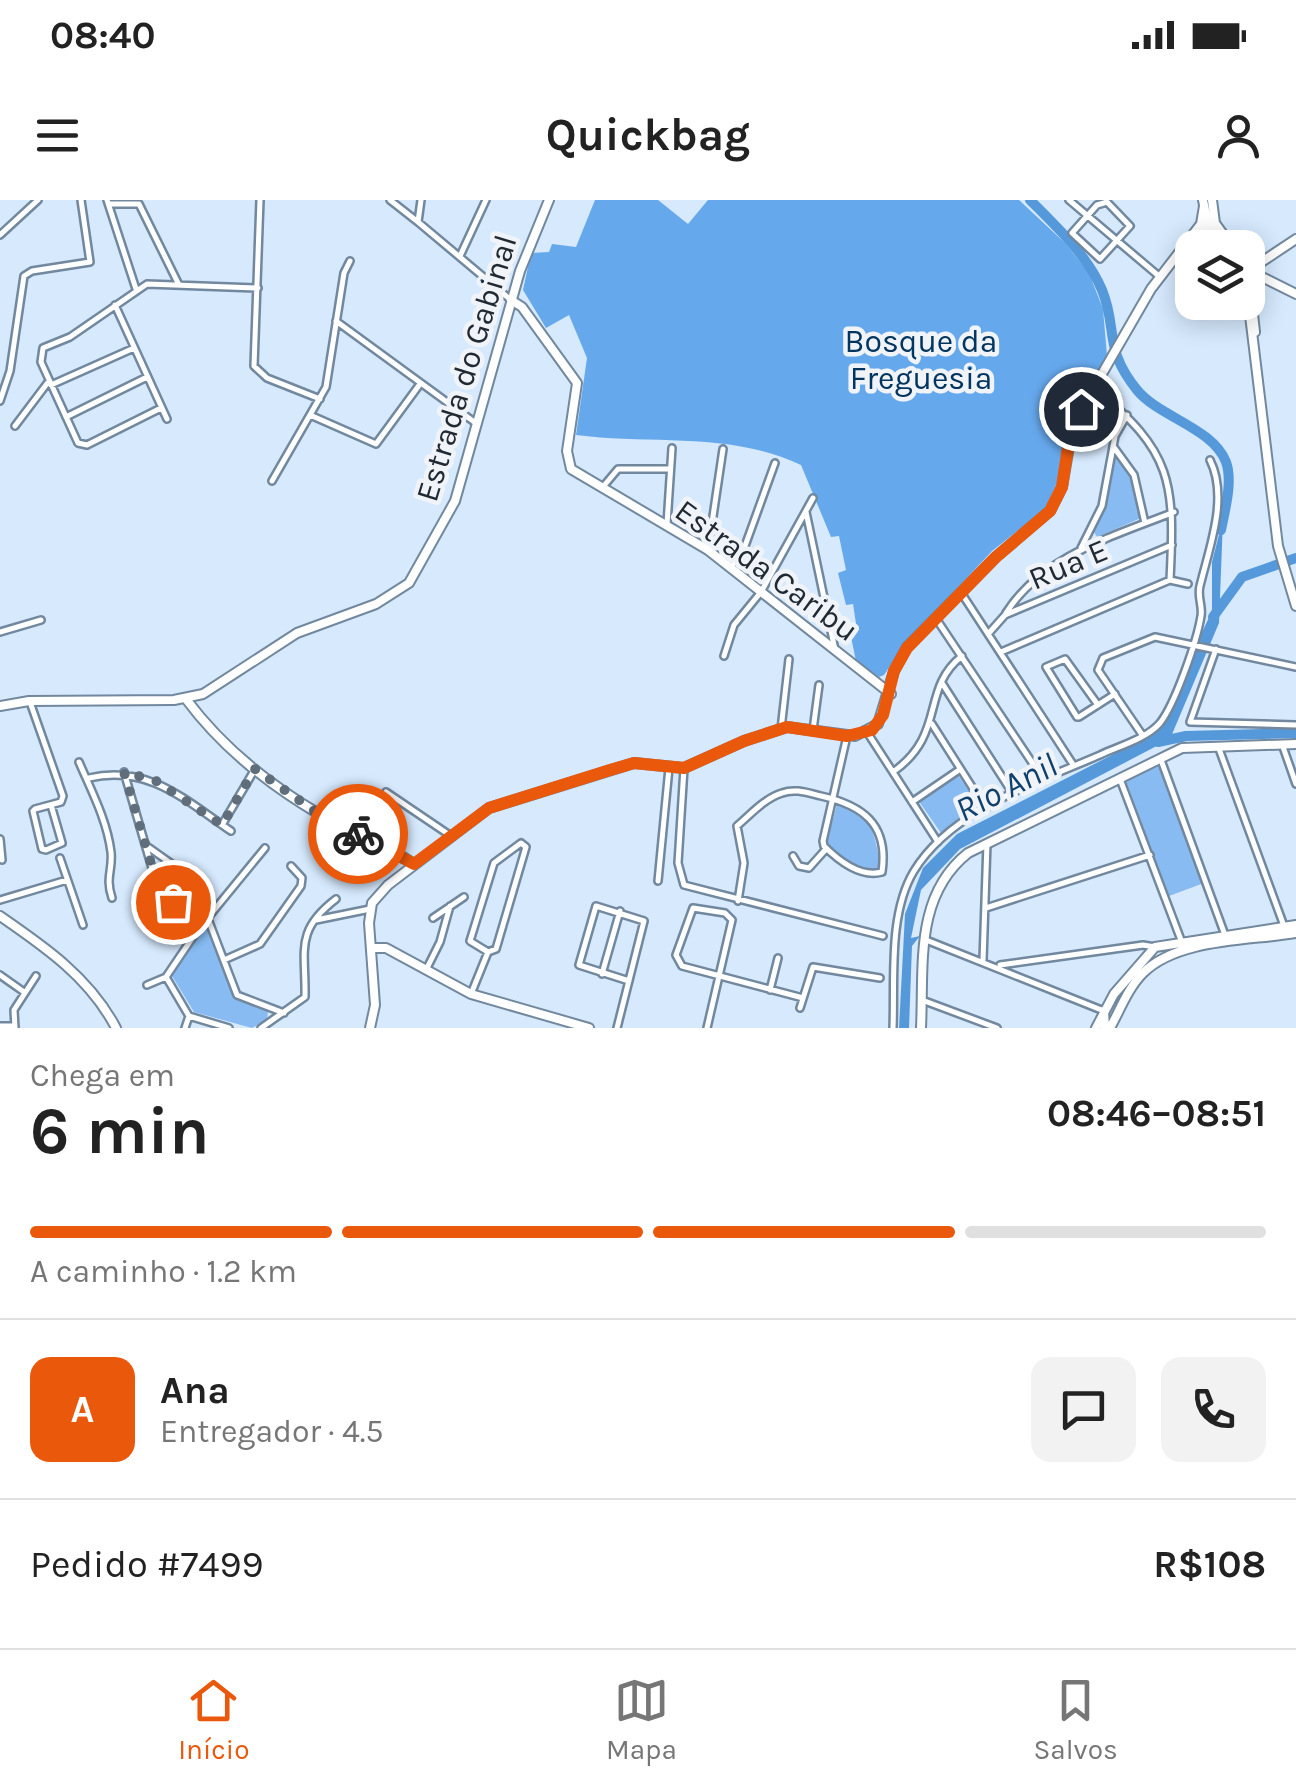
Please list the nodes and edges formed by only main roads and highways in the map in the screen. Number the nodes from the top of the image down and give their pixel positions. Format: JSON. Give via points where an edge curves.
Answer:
{"nodes":[{"id":1,"x":549,"y":200,"type":"edge"},
{"id":2,"x":1206,"y":202,"type":"edge"},
{"id":3,"x":1212,"y":212,"type":"junction"},
{"id":4,"x":1208,"y":225,"type":"junction"},
{"id":5,"x":1197,"y":230,"type":"edge"},
{"id":6,"x":1204,"y":230,"type":"edge"},
{"id":7,"x":1212,"y":230,"type":"edge"},
{"id":8,"x":1223,"y":230,"type":"edge"},
{"id":9,"x":1296,"y":239,"type":"edge"},
{"id":10,"x":1175,"y":258,"type":"edge"},
{"id":11,"x":1266,"y":258,"type":"joint"},
{"id":12,"x":1265,"y":277,"type":"edge"},
{"id":13,"x":1265,"y":279,"type":"edge"},
{"id":14,"x":1270,"y":279,"type":"junction"},
{"id":15,"x":1296,"y":294,"type":"edge"},
{"id":16,"x":512,"y":300,"type":"junction"},
{"id":17,"x":1252,"y":320,"type":"edge"},
{"id":18,"x":1295,"y":602,"type":"edge"},
{"id":19,"x":207,"y":692,"type":"junction"},
{"id":20,"x":891,"y":694,"type":"junction"},
{"id":21,"x":186,"y":699,"type":"junction"},
{"id":22,"x":0,"y":706,"type":"edge"},
{"id":23,"x":200,"y":717,"type":"junction"},
{"id":24,"x":1296,"y":744,"type":"edge"},
{"id":25,"x":414,"y":864,"type":"junction"},
{"id":26,"x":0,"y":916,"type":"edge"},
{"id":27,"x":1296,"y":925,"type":"edge"},
{"id":28,"x":370,"y":932,"type":"junction"},
{"id":29,"x":1296,"y":934,"type":"edge"},
{"id":30,"x":371,"y":948,"type":"junction"},
{"id":31,"x":389,"y":951,"type":"junction"},
{"id":32,"x":373,"y":970,"type":"junction"},
{"id":33,"x":1104,"y":1011,"type":"junction"},
{"id":34,"x":116,"y":1028,"type":"edge"},
{"id":35,"x":370,"y":1028,"type":"edge"},
{"id":36,"x":589,"y":1028,"type":"edge"},
{"id":37,"x":921,"y":1028,"type":"edge"},
{"id":38,"x":1096,"y":1028,"type":"edge"},
{"id":39,"x":1107,"y":1028,"type":"edge"}],
"edges":[{"from":1,"to":16,"type":"main road","name":"Estrada do Gabinal"},
{"from":2,"to":3,"type":"main road"},
{"from":2,"to":4,"type":"main road"},
{"from":2,"to":5,"type":"main road"},
{"from":3,"to":4,"type":"main road"},
{"from":3,"to":8,"type":"main road"},
{"from":4,"to":6,"type":"main road"},
{"from":4,"to":7,"type":"main road"},
{"from":9,"to":11,"type":"main road"},
{"from":10,"to":20,"type":"main road","via":[[1074,424],[1062,487],[1050,511],[901,656]]},
{"from":11,"to":14,"type":"main road","via":[[1263,269]]},
{"from":12,"to":14,"type":"main road"},
{"from":13,"to":14,"type":"main road"},
{"from":14,"to":15,"type":"main road"},
{"from":16,"to":19,"type":"main road","name":"Estrada do Gabinal","via":[[450,513],[409,583],[376,604],[297,633]]},
{"from":16,"to":20,"type":"main road","name":"Estrada Caribu","via":[[574,376],[578,393],[568,461],[578,476],[708,550]]},
{"from":17,"to":18,"type":"main road","via":[[1280,556]]},
{"from":19,"to":21,"type":"main road","name":"Estrada do Gabinal"},
{"from":19,"to":23,"type":"main road"},
{"from":20,"to":25,"type":"main road","via":[[878,724],[867,732],[781,729],[684,768],[634,763],[504,802]]},
{"from":21,"to":22,"type":"main road","name":"Estrada do Gabinal"},
{"from":21,"to":23,"type":"main road"},
{"from":23,"to":25,"type":"main road","via":[[255,769],[320,815]]},
{"from":24,"to":37,"type":"main road","via":[[1182,748],[958,860],[929,904]]},
{"from":25,"to":28,"type":"main road","via":[[370,909]]},
{"from":26,"to":34,"type":"main road","via":[[80,979]]},
{"from":27,"to":33,"type":"main road","via":[[1155,947]]},
{"from":28,"to":30,"type":"main road"},
{"from":28,"to":31,"type":"main road"},
{"from":29,"to":39,"type":"main road","via":[[1162,959],[1138,978]]},
{"from":30,"to":31,"type":"main road"},
{"from":30,"to":32,"type":"main road"},
{"from":31,"to":32,"type":"main road"},
{"from":31,"to":36,"type":"main road","via":[[471,994]]},
{"from":32,"to":35,"type":"main road"},
{"from":33,"to":38,"type":"main road"},
{"from":33,"to":39,"type":"main road"}]}
